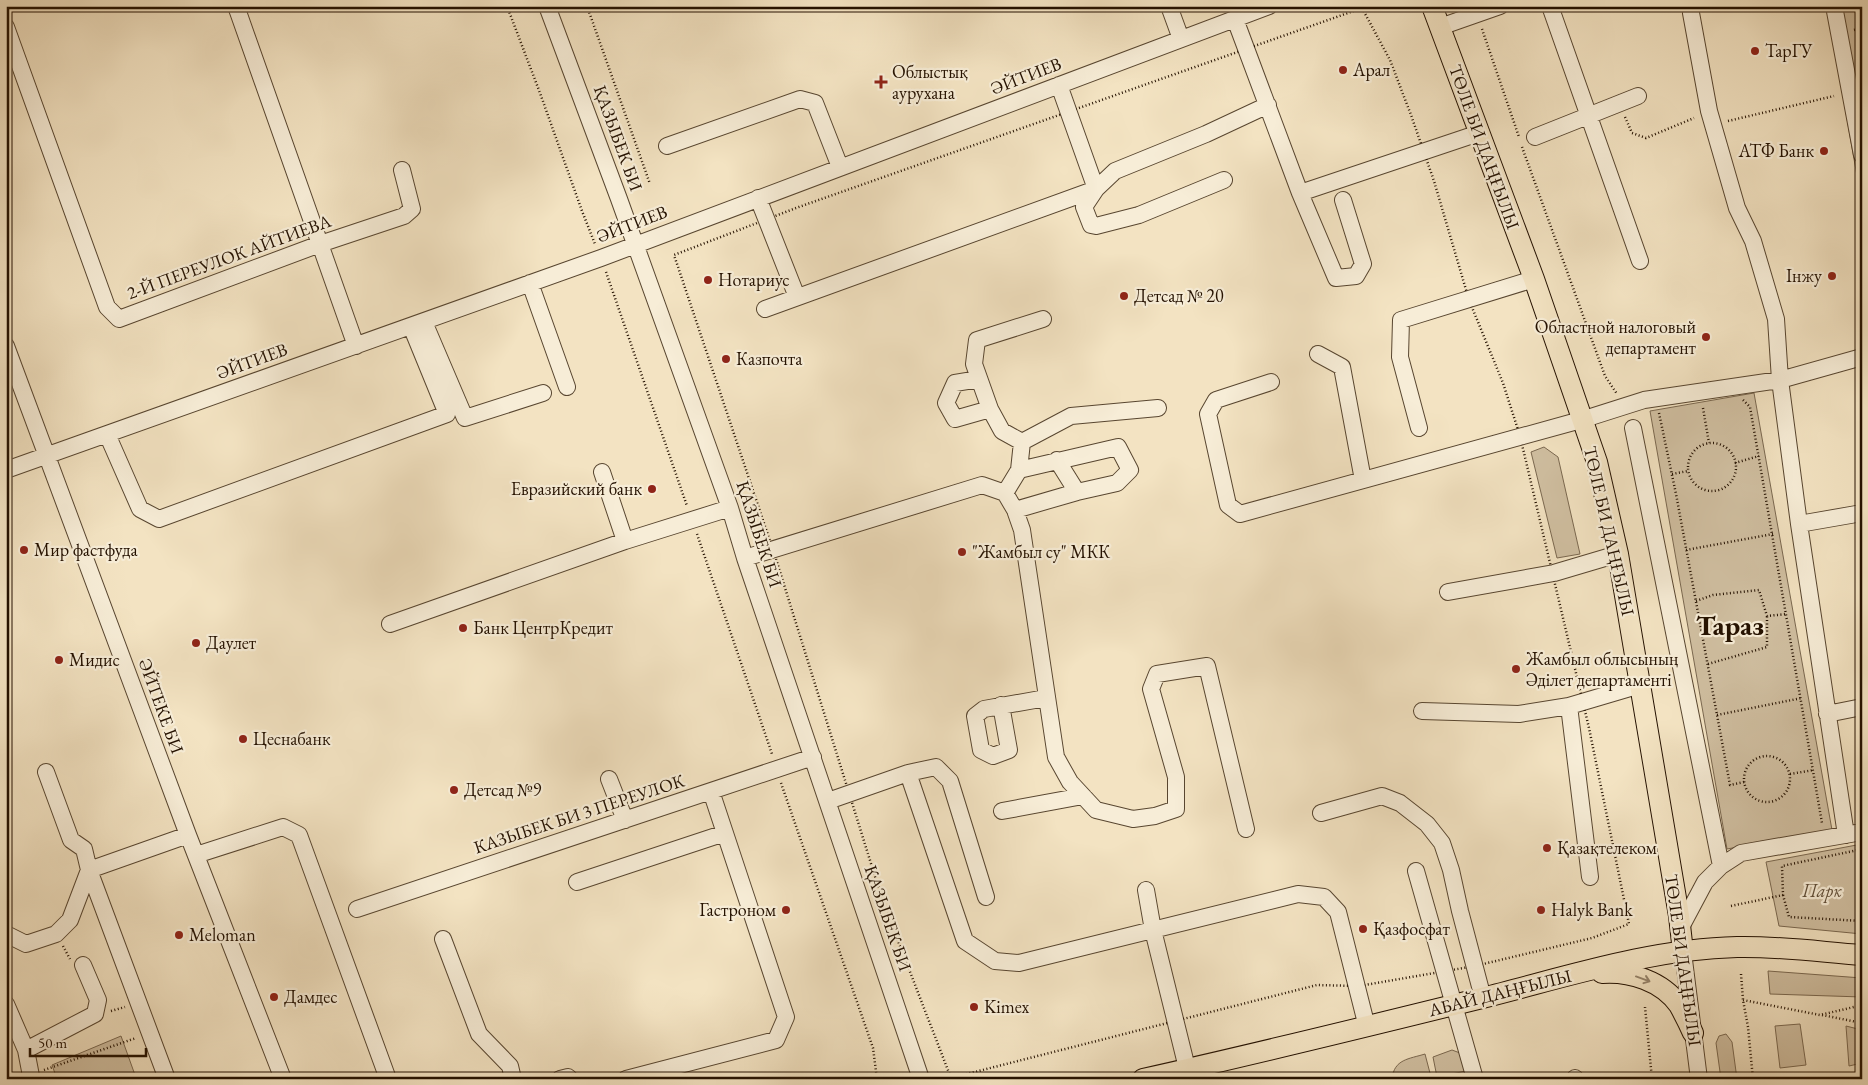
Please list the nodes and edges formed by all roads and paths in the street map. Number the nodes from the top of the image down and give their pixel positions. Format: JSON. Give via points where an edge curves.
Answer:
{"nodes":[{"id":1,"x":13,"y":6,"type":"edge"},
{"id":2,"x":236,"y":6,"type":"edge"},
{"id":3,"x":507,"y":6,"type":"edge"},
{"id":4,"x":546,"y":6,"type":"edge"},
{"id":5,"x":587,"y":6,"type":"edge"},
{"id":6,"x":1169,"y":6,"type":"edge"},
{"id":7,"x":1269,"y":6,"type":"edge"},
{"id":8,"x":1432,"y":6,"type":"edge"},
{"id":9,"x":1500,"y":6,"type":"edge"},
{"id":10,"x":1550,"y":6,"type":"edge"},
{"id":11,"x":1834,"y":6,"type":"edge"},
{"id":12,"x":6,"y":9,"type":"edge"},
{"id":13,"x":1691,"y":14,"type":"dead end"},
{"id":14,"x":1235,"y":19,"type":"junction"},
{"id":15,"x":6,"y":27,"type":"edge"},
{"id":16,"x":1440,"y":27,"type":"junction"},
{"id":17,"x":1482,"y":27,"type":"dead end"},
{"id":18,"x":1181,"y":40,"type":"junction"},
{"id":19,"x":1246,"y":48,"type":"junction"},
{"id":20,"x":1059,"y":85,"type":"junction"},
{"id":21,"x":1850,"y":93,"type":"junction"},
{"id":22,"x":1638,"y":96,"type":"dead end"},
{"id":23,"x":1620,"y":104,"type":"junction"},
{"id":24,"x":1268,"y":106,"type":"junction"},
{"id":25,"x":1069,"y":112,"type":"junction"},
{"id":26,"x":1589,"y":116,"type":"junction"},
{"id":27,"x":1712,"y":118,"type":"junction"},
{"id":28,"x":1479,"y":132,"type":"junction"},
{"id":29,"x":1535,"y":137,"type":"dead end"},
{"id":30,"x":667,"y":146,"type":"dead end"},
{"id":31,"x":1423,"y":152,"type":"junction"},
{"id":32,"x":1862,"y":156,"type":"edge"},
{"id":33,"x":840,"y":167,"type":"junction"},
{"id":34,"x":402,"y":170,"type":"dead end"},
{"id":35,"x":1224,"y":180,"type":"dead end"},
{"id":36,"x":650,"y":184,"type":"dead end"},
{"id":37,"x":1096,"y":189,"type":"junction"},
{"id":38,"x":1300,"y":193,"type":"junction"},
{"id":39,"x":758,"y":198,"type":"junction"},
{"id":40,"x":1342,"y":200,"type":"dead end"},
{"id":41,"x":320,"y":244,"type":"junction"},
{"id":42,"x":636,"y":244,"type":"junction"},
{"id":43,"x":674,"y":256,"type":"dead end"},
{"id":44,"x":601,"y":258,"type":"junction"},
{"id":45,"x":1640,"y":261,"type":"dead end"},
{"id":46,"x":1534,"y":280,"type":"junction"},
{"id":47,"x":530,"y":283,"type":"junction"},
{"id":48,"x":797,"y":297,"type":"junction"},
{"id":49,"x":1469,"y":300,"type":"junction"},
{"id":50,"x":765,"y":309,"type":"dead end"},
{"id":51,"x":1043,"y":319,"type":"dead end"},
{"id":52,"x":417,"y":324,"type":"junction"},
{"id":53,"x":6,"y":346,"type":"edge"},
{"id":54,"x":356,"y":346,"type":"junction"},
{"id":55,"x":1318,"y":354,"type":"dead end"},
{"id":56,"x":1862,"y":357,"type":"edge"},
{"id":57,"x":979,"y":379,"type":"junction"},
{"id":58,"x":1780,"y":380,"type":"junction"},
{"id":59,"x":1271,"y":382,"type":"dead end"},
{"id":60,"x":567,"y":387,"type":"dead end"},
{"id":61,"x":543,"y":393,"type":"dead end"},
{"id":62,"x":1735,"y":401,"type":"dead end"},
{"id":63,"x":1637,"y":404,"type":"junction"},
{"id":64,"x":1711,"y":405,"type":"dead end"},
{"id":65,"x":1158,"y":408,"type":"dead end"},
{"id":66,"x":990,"y":410,"type":"junction"},
{"id":67,"x":1668,"y":412,"type":"dead end"},
{"id":68,"x":1659,"y":413,"type":"junction"},
{"id":69,"x":1581,"y":420,"type":"junction"},
{"id":70,"x":1419,"y":428,"type":"dead end"},
{"id":71,"x":1633,"y":428,"type":"dead end"},
{"id":72,"x":107,"y":434,"type":"junction"},
{"id":73,"x":1520,"y":436,"type":"junction"},
{"id":74,"x":1022,"y":442,"type":"junction"},
{"id":75,"x":1709,"y":444,"type":"junction"},
{"id":76,"x":46,"y":456,"type":"junction"},
{"id":77,"x":1758,"y":456,"type":"junction"},
{"id":78,"x":1057,"y":460,"type":"junction"},
{"id":79,"x":1735,"y":462,"type":"junction"},
{"id":80,"x":6,"y":470,"type":"edge"},
{"id":81,"x":1019,"y":470,"type":"junction"},
{"id":82,"x":1688,"y":471,"type":"junction"},
{"id":83,"x":602,"y":472,"type":"dead end"},
{"id":84,"x":1672,"y":474,"type":"junction"},
{"id":85,"x":1363,"y":480,"type":"junction"},
{"id":86,"x":1077,"y":492,"type":"junction"},
{"id":87,"x":1005,"y":493,"type":"junction"},
{"id":88,"x":730,"y":508,"type":"junction"},
{"id":89,"x":1014,"y":510,"type":"junction"},
{"id":90,"x":1862,"y":513,"type":"edge"},
{"id":91,"x":692,"y":519,"type":"junction"},
{"id":92,"x":1799,"y":524,"type":"junction"},
{"id":93,"x":1773,"y":534,"type":"junction"},
{"id":94,"x":625,"y":541,"type":"junction"},
{"id":95,"x":1686,"y":550,"type":"junction"},
{"id":96,"x":1618,"y":554,"type":"junction"},
{"id":97,"x":746,"y":558,"type":"junction"},
{"id":98,"x":1554,"y":573,"type":"junction"},
{"id":99,"x":1448,"y":592,"type":"dead end"},
{"id":100,"x":1696,"y":602,"type":"junction"},
{"id":101,"x":1787,"y":614,"type":"junction"},
{"id":102,"x":1767,"y":616,"type":"junction"},
{"id":103,"x":390,"y":624,"type":"dead end"},
{"id":104,"x":1708,"y":664,"type":"junction"},
{"id":105,"x":1640,"y":685,"type":"junction"},
{"id":106,"x":1046,"y":698,"type":"junction"},
{"id":107,"x":1802,"y":698,"type":"junction"},
{"id":108,"x":1576,"y":704,"type":"junction"},
{"id":109,"x":1001,"y":706,"type":"dead end"},
{"id":110,"x":1862,"y":707,"type":"edge"},
{"id":111,"x":1422,"y":711,"type":"dead end"},
{"id":112,"x":1827,"y":714,"type":"junction"},
{"id":113,"x":1717,"y":715,"type":"junction"},
{"id":114,"x":813,"y":757,"type":"junction"},
{"id":115,"x":777,"y":770,"type":"junction"},
{"id":116,"x":1814,"y":770,"type":"junction"},
{"id":117,"x":46,"y":772,"type":"dead end"},
{"id":118,"x":908,"y":773,"type":"junction"},
{"id":119,"x":1790,"y":774,"type":"junction"},
{"id":120,"x":609,"y":779,"type":"dead end"},
{"id":121,"x":1744,"y":782,"type":"junction"},
{"id":122,"x":711,"y":791,"type":"junction"},
{"id":123,"x":1083,"y":796,"type":"junction"},
{"id":124,"x":828,"y":801,"type":"junction"},
{"id":125,"x":1002,"y":811,"type":"dead end"},
{"id":126,"x":1321,"y":813,"type":"dead end"},
{"id":127,"x":625,"y":820,"type":"junction"},
{"id":128,"x":1814,"y":826,"type":"dead end"},
{"id":129,"x":1246,"y":829,"type":"dead end"},
{"id":130,"x":725,"y":833,"type":"junction"},
{"id":131,"x":1854,"y":834,"type":"edge"},
{"id":132,"x":188,"y":835,"type":"junction"},
{"id":133,"x":1862,"y":850,"type":"edge"},
{"id":134,"x":196,"y":855,"type":"junction"},
{"id":135,"x":1721,"y":866,"type":"junction"},
{"id":136,"x":89,"y":870,"type":"junction"},
{"id":137,"x":1416,"y":872,"type":"dead end"},
{"id":138,"x":1590,"y":877,"type":"dead end"},
{"id":139,"x":577,"y":882,"type":"dead end"},
{"id":140,"x":1146,"y":890,"type":"dead end"},
{"id":141,"x":1783,"y":895,"type":"junction"},
{"id":142,"x":986,"y":897,"type":"dead end"},
{"id":143,"x":1730,"y":906,"type":"dead end"},
{"id":144,"x":357,"y":909,"type":"dead end"},
{"id":145,"x":1862,"y":921,"type":"edge"},
{"id":146,"x":1629,"y":924,"type":"dead end"},
{"id":147,"x":1154,"y":930,"type":"junction"},
{"id":148,"x":1680,"y":930,"type":"junction"},
{"id":149,"x":6,"y":934,"type":"edge"},
{"id":150,"x":56,"y":934,"type":"junction"},
{"id":151,"x":443,"y":939,"type":"dead end"},
{"id":152,"x":1683,"y":952,"type":"junction"},
{"id":153,"x":1862,"y":955,"type":"edge"},
{"id":154,"x":83,"y":965,"type":"joint"},
{"id":155,"x":1577,"y":974,"type":"junction"},
{"id":156,"x":1741,"y":974,"type":"dead end"},
{"id":157,"x":1483,"y":998,"type":"junction"},
{"id":158,"x":1743,"y":1000,"type":"junction"},
{"id":159,"x":138,"y":1002,"type":"junction"},
{"id":160,"x":6,"y":1004,"type":"edge"},
{"id":161,"x":1454,"y":1005,"type":"junction"},
{"id":162,"x":1644,"y":1007,"type":"dead end"},
{"id":163,"x":1862,"y":1007,"type":"edge"},
{"id":164,"x":95,"y":1014,"type":"junction"},
{"id":165,"x":1820,"y":1014,"type":"junction"},
{"id":166,"x":1862,"y":1023,"type":"edge"},
{"id":167,"x":1367,"y":1026,"type":"junction"},
{"id":168,"x":149,"y":1033,"type":"junction"},
{"id":169,"x":1694,"y":1033,"type":"junction"},
{"id":170,"x":26,"y":1050,"type":"junction"},
{"id":171,"x":1178,"y":1073,"type":"edge"},
{"id":172,"x":1862,"y":1073,"type":"edge"},
{"id":173,"x":29,"y":1077,"type":"edge"},
{"id":174,"x":167,"y":1079,"type":"edge"},
{"id":175,"x":283,"y":1079,"type":"edge"},
{"id":176,"x":388,"y":1079,"type":"edge"},
{"id":177,"x":513,"y":1079,"type":"edge"},
{"id":178,"x":560,"y":1079,"type":"edge"},
{"id":179,"x":570,"y":1079,"type":"edge"},
{"id":180,"x":626,"y":1079,"type":"edge"},
{"id":181,"x":877,"y":1079,"type":"edge"},
{"id":182,"x":921,"y":1079,"type":"edge"},
{"id":183,"x":1143,"y":1079,"type":"edge"},
{"id":184,"x":1475,"y":1079,"type":"edge"},
{"id":185,"x":1652,"y":1079,"type":"edge"},
{"id":186,"x":1699,"y":1079,"type":"edge"},
{"id":187,"x":1753,"y":1079,"type":"edge"},
{"id":188,"x":1822,"y":1079,"type":"edge"}],
"edges":[{"from":1,"to":12,"type":"path"},
{"from":2,"to":41,"type":"street"},
{"from":3,"to":44,"type":"path"},
{"from":4,"to":42,"type":"street","name":"ҚАЗЫБЕК БИ"},
{"from":5,"to":36,"type":"path"},
{"from":6,"to":18,"type":"street"},
{"from":7,"to":14,"type":"street","name":"ӘЙТИЕВ"},
{"from":8,"to":16,"type":"main road","name":"ТӨЛЕ БИ ДАҢҒЫЛЫ"},
{"from":9,"to":16,"type":"street"},
{"from":10,"to":26,"type":"street"},
{"from":11,"to":21,"type":"street"},
{"from":13,"to":27,"type":"street"},
{"from":14,"to":18,"type":"street","name":"ӘЙТИЕВ"},
{"from":14,"to":19,"type":"street"},
{"from":15,"to":41,"type":"street","name":"2-Й ПЕРЕУЛОК АЙТИЕВА","via":[[107,307],[119,319]]},
{"from":16,"to":28,"type":"main road","name":"ТӨЛЕ БИ ДАҢҒЫЛЫ"},
{"from":17,"to":63,"type":"path","via":[[1605,376],[1617,394]]},
{"from":18,"to":20,"type":"street","name":"ӘЙТИЕВ"},
{"from":19,"to":24,"type":"street"},
{"from":19,"to":25,"type":"path"},
{"from":19,"to":31,"type":"path","via":[[1362,8],[1390,60]]},
{"from":20,"to":25,"type":"street"},
{"from":20,"to":33,"type":"street","name":"ӘЙТИЕВ"},
{"from":21,"to":27,"type":"path"},
{"from":21,"to":32,"type":"street"},
{"from":22,"to":23,"type":"street"},
{"from":23,"to":26,"type":"street"},
{"from":23,"to":27,"type":"path","via":[[1632,133],[1646,138]]},
{"from":24,"to":37,"type":"street","via":[[1115,171]]},
{"from":24,"to":38,"type":"street"},
{"from":25,"to":37,"type":"street"},
{"from":25,"to":43,"type":"path","via":[[796,208]]},
{"from":26,"to":29,"type":"street"},
{"from":26,"to":45,"type":"street"},
{"from":27,"to":58,"type":"street","via":[[1737,208],[1753,240],[1776,319]]},
{"from":28,"to":31,"type":"street"},
{"from":28,"to":46,"type":"main road","name":"ТӨЛЕ БИ ДАҢҒЫЛЫ"},
{"from":30,"to":33,"type":"street","via":[[800,99],[816,103]]},
{"from":31,"to":38,"type":"street"},
{"from":31,"to":49,"type":"path"},
{"from":33,"to":39,"type":"street","name":"ӘЙТИЕВ"},
{"from":34,"to":41,"type":"street","name":"2-Й ПЕРЕУЛОК АЙТИЕВА","via":[[412,209],[404,216]]},
{"from":35,"to":37,"type":"street","via":[[1139,215],[1096,226],[1091,225],[1084,207]]},
{"from":37,"to":48,"type":"street"},
{"from":38,"to":40,"type":"street","via":[[1336,278],[1356,276],[1363,264]]},
{"from":39,"to":42,"type":"street","name":"ӘЙТИЕВ"},
{"from":39,"to":48,"type":"street"},
{"from":41,"to":54,"type":"street"},
{"from":42,"to":44,"type":"street","name":"ӘЙТИЕВ"},
{"from":42,"to":88,"type":"street","name":"ҚАЗЫБЕК БИ"},
{"from":44,"to":47,"type":"street","name":"ӘЙТИЕВ"},
{"from":44,"to":91,"type":"path"},
{"from":46,"to":49,"type":"street"},
{"from":46,"to":69,"type":"main road","name":"ТӨЛЕ БИ ДАҢҒЫЛЫ"},
{"from":47,"to":52,"type":"street","name":"ӘЙТИЕВ"},
{"from":47,"to":60,"type":"street"},
{"from":48,"to":50,"type":"street"},
{"from":49,"to":70,"type":"street","via":[[1401,320],[1400,357]]},
{"from":49,"to":73,"type":"path","via":[[1503,383]]},
{"from":51,"to":57,"type":"street","via":[[977,340],[974,364]]},
{"from":52,"to":54,"type":"street","name":"ӘЙТИЕВ"},
{"from":52,"to":61,"type":"street","via":[[465,418]]},
{"from":52,"to":72,"type":"street","via":[[447,414],[159,520],[140,509]]},
{"from":53,"to":76,"type":"street","name":"ӘЙТЕКЕ БИ"},
{"from":54,"to":72,"type":"street","name":"ӘЙТИЕВ"},
{"from":55,"to":85,"type":"street","via":[[1342,367]]},
{"from":56,"to":58,"type":"street"},
{"from":57,"to":66,"type":"street"},
{"from":57,"to":66,"type":"street","via":[[955,383],[946,402],[955,419]]},
{"from":58,"to":63,"type":"street","via":[[1644,400]]},
{"from":58,"to":92,"type":"street"},
{"from":59,"to":85,"type":"street","via":[[1216,400],[1208,414],[1228,505],[1240,514]]},
{"from":62,"to":77,"type":"path","via":[[1743,400],[1750,407]]},
{"from":63,"to":68,"type":"path"},
{"from":63,"to":69,"type":"street"},
{"from":64,"to":75,"type":"path","via":[[1703,406]]},
{"from":65,"to":74,"type":"street","via":[[1071,416]]},
{"from":66,"to":74,"type":"street","via":[[1002,431]]},
{"from":67,"to":68,"type":"path"},
{"from":68,"to":84,"type":"path"},
{"from":69,"to":73,"type":"street"},
{"from":69,"to":96,"type":"main road","name":"ТӨЛЕ БИ ДАҢҒЫЛЫ","via":[[1597,462]]},
{"from":71,"to":135,"type":"street"},
{"from":72,"to":76,"type":"street","name":"ӘЙТИЕВ"},
{"from":73,"to":85,"type":"street"},
{"from":73,"to":98,"type":"path"},
{"from":74,"to":81,"type":"street"},
{"from":75,"to":79,"type":"path","via":[[1724,447]]},
{"from":75,"to":82,"type":"path","via":[[1691,456]]},
{"from":76,"to":80,"type":"street","name":"ӘЙТИЕВ"},
{"from":76,"to":132,"type":"street","name":"ӘЙТЕКЕ БИ"},
{"from":77,"to":79,"type":"path"},
{"from":77,"to":93,"type":"path"},
{"from":78,"to":81,"type":"street"},
{"from":78,"to":86,"type":"street"},
{"from":78,"to":86,"type":"street","via":[[1118,447],[1130,470],[1117,483]]},
{"from":79,"to":82,"type":"path","via":[[1731,481],[1718,490],[1702,489]]},
{"from":81,"to":87,"type":"street"},
{"from":82,"to":84,"type":"path"},
{"from":83,"to":94,"type":"street"},
{"from":84,"to":95,"type":"path"},
{"from":86,"to":89,"type":"street"},
{"from":87,"to":89,"type":"street"},
{"from":87,"to":97,"type":"street","via":[[982,485]]},
{"from":88,"to":91,"type":"street"},
{"from":88,"to":97,"type":"street","name":"ҚАЗЫБЕК БИ"},
{"from":89,"to":106,"type":"street","via":[[1022,530]]},
{"from":90,"to":92,"type":"street"},
{"from":91,"to":94,"type":"street"},
{"from":91,"to":115,"type":"path"},
{"from":92,"to":112,"type":"street"},
{"from":93,"to":95,"type":"path"},
{"from":93,"to":101,"type":"path"},
{"from":94,"to":103,"type":"street"},
{"from":95,"to":100,"type":"path"},
{"from":96,"to":98,"type":"street"},
{"from":96,"to":105,"type":"main road","name":"ТӨЛЕ БИ ДАҢҒЫЛЫ"},
{"from":97,"to":114,"type":"street","name":"ҚАЗЫБЕК БИ"},
{"from":98,"to":99,"type":"street"},
{"from":98,"to":108,"type":"path"},
{"from":100,"to":102,"type":"path","via":[[1713,595],[1759,590]]},
{"from":100,"to":104,"type":"path"},
{"from":101,"to":102,"type":"path"},
{"from":101,"to":107,"type":"path"},
{"from":102,"to":104,"type":"path","via":[[1768,647]]},
{"from":104,"to":113,"type":"path"},
{"from":105,"to":108,"type":"street"},
{"from":105,"to":148,"type":"main road","name":"ТӨЛЕ БИ ДАҢҒЫЛЫ"},
{"from":106,"to":109,"type":"street"},
{"from":106,"to":123,"type":"street","via":[[1056,757],[1070,782]]},
{"from":107,"to":113,"type":"path"},
{"from":107,"to":116,"type":"path"},
{"from":108,"to":111,"type":"street","via":[[1520,714]]},
{"from":108,"to":138,"type":"street"},
{"from":108,"to":146,"type":"path"},
{"from":110,"to":112,"type":"street"},
{"from":112,"to":131,"type":"street"},
{"from":113,"to":121,"type":"path","via":[[1730,785]]},
{"from":114,"to":115,"type":"street","name":"КАЗЫБЕК БИ 3 ПЕРЕУЛОК"},
{"from":114,"to":124,"type":"street","name":"ҚАЗЫБЕК БИ"},
{"from":115,"to":122,"type":"street","name":"КАЗЫБЕК БИ 3 ПЕРЕУЛОК"},
{"from":115,"to":181,"type":"path","via":[[873,1048]]},
{"from":116,"to":119,"type":"path"},
{"from":116,"to":128,"type":"path","via":[[1822,824]]},
{"from":117,"to":136,"type":"street","via":[[71,840],[84,849]]},
{"from":118,"to":124,"type":"street"},
{"from":118,"to":142,"type":"street","via":[[936,767],[950,781]]},
{"from":118,"to":147,"type":"street","via":[[965,941],[994,961],[1019,963]]},
{"from":119,"to":121,"type":"path","via":[[1782,761],[1767,755],[1752,761],[1744,774]]},
{"from":119,"to":121,"type":"path","via":[[1788,789],[1778,800],[1771,802],[1751,796]]},
{"from":120,"to":127,"type":"street"},
{"from":122,"to":127,"type":"street","name":"КАЗЫБЕК БИ 3 ПЕРЕУЛОК"},
{"from":122,"to":130,"type":"street"},
{"from":123,"to":125,"type":"street"},
{"from":123,"to":129,"type":"street","via":[[1096,810],[1133,819],[1176,809],[1176,777],[1152,689],[1157,674],[1207,666]]},
{"from":124,"to":182,"type":"street","name":"ҚАЗЫБЕК БИ"},
{"from":126,"to":157,"type":"street","via":[[1382,796],[1400,803],[1428,824],[1442,843],[1451,870]]},
{"from":127,"to":144,"type":"street","name":"КАЗЫБЕК БИ 3 ПЕРЕУЛОК"},
{"from":130,"to":139,"type":"street"},
{"from":130,"to":180,"type":"street","via":[[786,1017],[776,1040]]},
{"from":131,"to":135,"type":"street","via":[[1741,854]]},
{"from":132,"to":134,"type":"street","name":"ӘЙТЕКЕ БИ"},
{"from":132,"to":136,"type":"street"},
{"from":133,"to":141,"type":"path","via":[[1782,866]]},
{"from":134,"to":175,"type":"street","name":"ӘЙТЕКЕ БИ"},
{"from":134,"to":176,"type":"street","via":[[283,826],[299,834]]},
{"from":135,"to":148,"type":"street","via":[[1705,882]]},
{"from":136,"to":150,"type":"street","via":[[70,920]]},
{"from":136,"to":159,"type":"street"},
{"from":137,"to":161,"type":"street"},
{"from":140,"to":147,"type":"street"},
{"from":141,"to":143,"type":"path"},
{"from":141,"to":145,"type":"path","via":[[1789,917]]},
{"from":147,"to":167,"type":"street","via":[[1298,894],[1324,898],[1338,912]]},
{"from":147,"to":171,"type":"street"},
{"from":148,"to":152,"type":"main road","name":"ТӨЛЕ БИ ДАҢҒЫЛЫ"},
{"from":149,"to":150,"type":"street","via":[[26,944]]},
{"from":150,"to":154,"type":"path","via":[[69,958]]},
{"from":151,"to":177,"type":"street","via":[[479,1034],[510,1066]]},
{"from":152,"to":153,"type":"main road","name":"АБАЙ ДАҢҒЫЛЫ","via":[[1744,947]]},
{"from":152,"to":155,"type":"main road","name":"АБАЙ ДАҢҒЫЛЫ","via":[[1635,959]]},
{"from":152,"to":169,"type":"street","name":"ТӨЛЕ БИ ДАҢҒЫЛЫ"},
{"from":154,"to":164,"type":"street","via":[[98,1000]]},
{"from":155,"to":157,"type":"main road","name":"АБАЙ ДАҢҒЫЛЫ"},
{"from":155,"to":169,"type":"main road","one_way":true,"via":[[1610,972],[1640,976],[1652,982],[1678,1004]]},
{"from":156,"to":158,"type":"path"},
{"from":157,"to":161,"type":"main road","name":"АБАЙ ДАҢҒЫЛЫ"},
{"from":158,"to":165,"type":"path"},
{"from":158,"to":187,"type":"path"},
{"from":159,"to":164,"type":"path"},
{"from":159,"to":168,"type":"street"},
{"from":160,"to":170,"type":"street"},
{"from":161,"to":167,"type":"main road","name":"АБАЙ ДАҢҒЫЛЫ"},
{"from":161,"to":184,"type":"street"},
{"from":162,"to":185,"type":"path"},
{"from":163,"to":165,"type":"path"},
{"from":164,"to":170,"type":"street"},
{"from":165,"to":166,"type":"path"},
{"from":167,"to":171,"type":"main road","name":"АБАЙ ДАҢҒЫЛЫ"},
{"from":168,"to":173,"type":"path"},
{"from":168,"to":174,"type":"street"},
{"from":169,"to":186,"type":"street","name":"ТӨЛЕ БИ ДАҢҒЫЛЫ"},
{"from":170,"to":173,"type":"street"},
{"from":171,"to":183,"type":"main road","name":"АБАЙ ДАҢҒЫЛЫ"},
{"from":172,"to":188,"type":"path"},
{"from":178,"to":179,"type":"street"}]}
